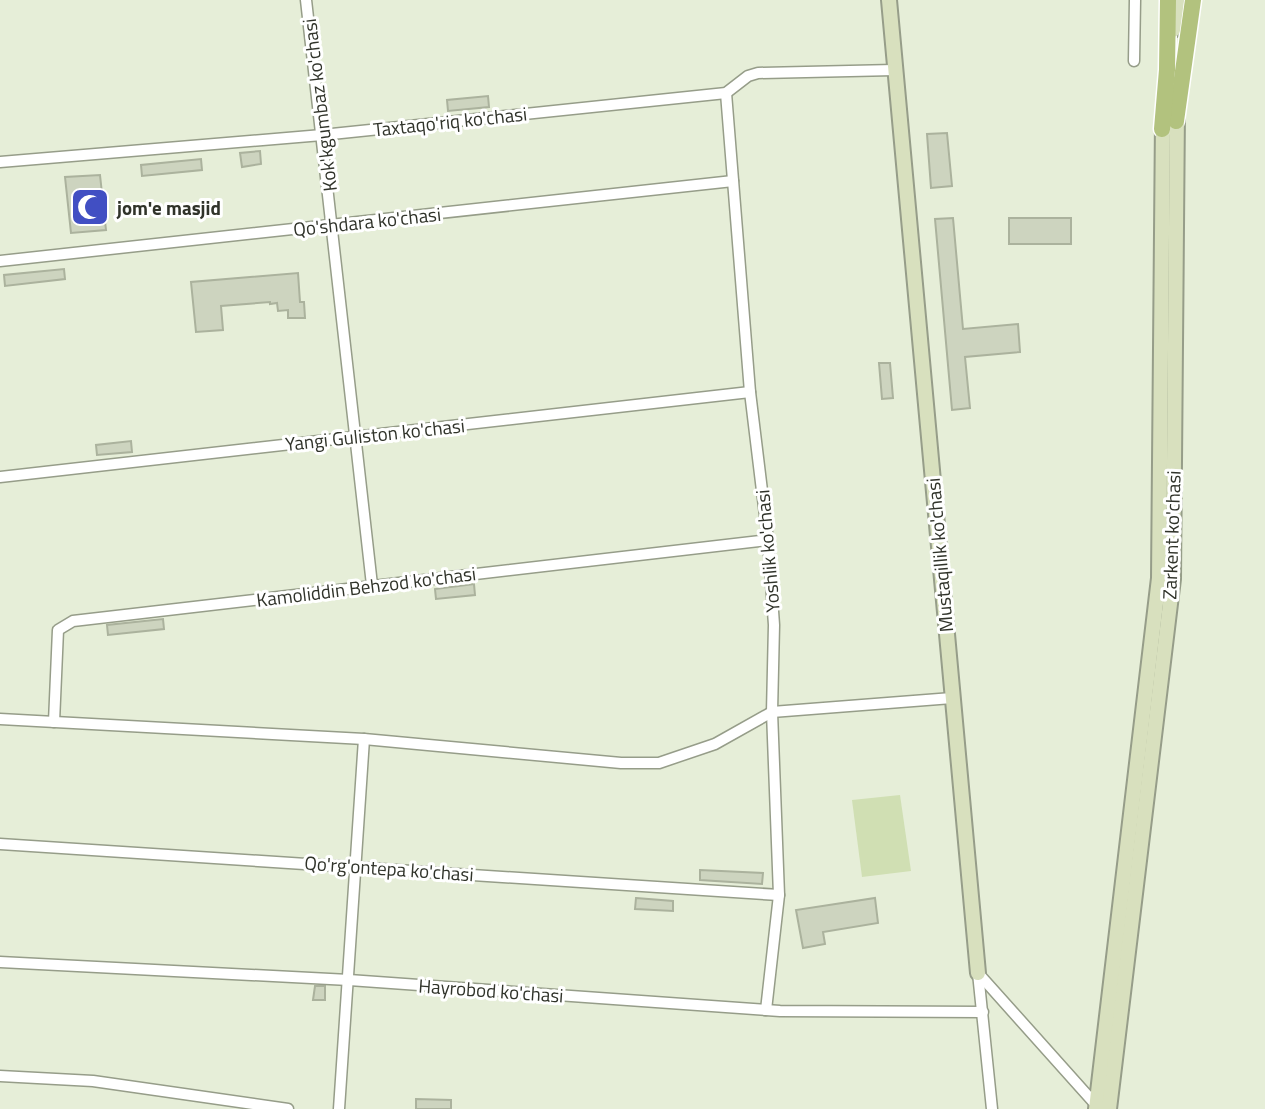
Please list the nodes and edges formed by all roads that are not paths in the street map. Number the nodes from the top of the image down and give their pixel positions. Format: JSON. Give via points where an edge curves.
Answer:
{"nodes":[{"id":1,"x":306,"y":0,"type":"edge"},
{"id":2,"x":889,"y":0,"type":"edge"},
{"id":3,"x":1135,"y":0,"type":"edge"},
{"id":4,"x":1168,"y":0,"type":"edge"},
{"id":5,"x":1177,"y":0,"type":"edge"},
{"id":6,"x":1191,"y":0,"type":"edge"},
{"id":7,"x":1134,"y":61,"type":"dead end"},
{"id":8,"x":894,"y":70,"type":"junction"},
{"id":9,"x":726,"y":93,"type":"junction"},
{"id":10,"x":1169,"y":125,"type":"junction"},
{"id":11,"x":322,"y":135,"type":"junction"},
{"id":12,"x":0,"y":162,"type":"edge"},
{"id":13,"x":733,"y":181,"type":"junction"},
{"id":14,"x":332,"y":224,"type":"junction"},
{"id":15,"x":0,"y":261,"type":"edge"},
{"id":16,"x":750,"y":392,"type":"junction"},
{"id":17,"x":356,"y":436,"type":"junction"},
{"id":18,"x":0,"y":477,"type":"edge"},
{"id":19,"x":768,"y":540,"type":"junction"},
{"id":20,"x":372,"y":585,"type":"junction"},
{"id":21,"x":952,"y":698,"type":"junction"},
{"id":22,"x":772,"y":712,"type":"junction"},
{"id":23,"x":0,"y":719,"type":"edge"},
{"id":24,"x":54,"y":722,"type":"junction"},
{"id":25,"x":364,"y":740,"type":"junction"},
{"id":26,"x":0,"y":844,"type":"edge"},
{"id":27,"x":355,"y":866,"type":"junction"},
{"id":28,"x":779,"y":895,"type":"junction"},
{"id":29,"x":0,"y":962,"type":"edge"},
{"id":30,"x":978,"y":972,"type":"junction"},
{"id":31,"x":349,"y":980,"type":"junction"},
{"id":32,"x":766,"y":1010,"type":"junction"},
{"id":33,"x":982,"y":1012,"type":"junction"},
{"id":34,"x":0,"y":1076,"type":"edge"},
{"id":35,"x":1100,"y":1108,"type":"edge"},
{"id":36,"x":288,"y":1109,"type":"edge"},
{"id":37,"x":339,"y":1109,"type":"edge"},
{"id":38,"x":992,"y":1109,"type":"edge"}],
"edges":[{"from":1,"to":11,"type":"street","name":"Kok'kgumbaz ko'chasi"},
{"from":2,"to":8,"type":"main road","name":"Mustaqillik ko'chasi"},
{"from":3,"to":7,"type":"street"},
{"from":4,"to":10,"type":"main road"},
{"from":5,"to":10,"type":"main road","name":"Zarkent ko'chasi"},
{"from":6,"to":10,"type":"main road"},
{"from":8,"to":9,"type":"street","name":"Taxtaqo'riq ko'chasi","via":[[758,72]]},
{"from":8,"to":21,"type":"main road","name":"Mustaqillik ko'chasi"},
{"from":9,"to":11,"type":"street","name":"Taxtaqo'riq ko'chasi"},
{"from":9,"to":13,"type":"street","name":"Yoshlik ko'chasi"},
{"from":10,"to":35,"type":"main road","name":"Zarkent ko'chasi","via":[[1159,578]]},
{"from":11,"to":12,"type":"street","name":"Taxtaqo'riq ko'chasi"},
{"from":11,"to":14,"type":"street","name":"Kok'kgumbaz ko'chasi"},
{"from":13,"to":14,"type":"street","name":"Qo'shdara ko'chasi"},
{"from":13,"to":16,"type":"street","name":"Yoshlik ko'chasi"},
{"from":14,"to":15,"type":"street","name":"Qo'shdara ko'chasi"},
{"from":14,"to":17,"type":"street","name":"Kok'kgumbaz ko'chasi"},
{"from":16,"to":17,"type":"street","name":"Yangi Guliston ko'chasi"},
{"from":16,"to":19,"type":"street","name":"Yoshlik ko'chasi"},
{"from":17,"to":18,"type":"street","name":"Yangi Guliston ko'chasi"},
{"from":17,"to":20,"type":"street","name":"Kok'kgumbaz ko'chasi"},
{"from":19,"to":20,"type":"street","name":"Kamoliddin Behzod ko'chasi"},
{"from":19,"to":22,"type":"street","name":"Yoshlik ko'chasi","via":[[774,625]]},
{"from":20,"to":24,"type":"street","name":"Kamoliddin Behzod ko'chasi","via":[[73,621],[58,629]]},
{"from":21,"to":22,"type":"street"},
{"from":21,"to":30,"type":"main road","name":"Mustaqillik ko'chasi"},
{"from":22,"to":25,"type":"street","via":[[715,744],[659,763]]},
{"from":22,"to":28,"type":"street","name":"Yoshlik ko'chasi"},
{"from":23,"to":24,"type":"street"},
{"from":24,"to":25,"type":"street"},
{"from":25,"to":27,"type":"street"},
{"from":26,"to":27,"type":"street","name":"Qo'rg'ontepa ko'chasi"},
{"from":27,"to":28,"type":"street","name":"Qo'rg'ontepa ko'chasi"},
{"from":27,"to":31,"type":"street"},
{"from":28,"to":32,"type":"street","name":"Yoshlik ko'chasi"},
{"from":29,"to":31,"type":"street","name":"Hayrobod ko'chasi"},
{"from":30,"to":33,"type":"street","name":"Mustaqillik ko'chasi"},
{"from":30,"to":35,"type":"street"},
{"from":31,"to":32,"type":"street","name":"Hayrobod ko'chasi"},
{"from":31,"to":37,"type":"street"},
{"from":32,"to":33,"type":"street","name":"Hayrobod ko'chasi"},
{"from":33,"to":38,"type":"street","name":"Mustaqillik ko'chasi"},
{"from":34,"to":36,"type":"street","via":[[93,1081]]}]}
